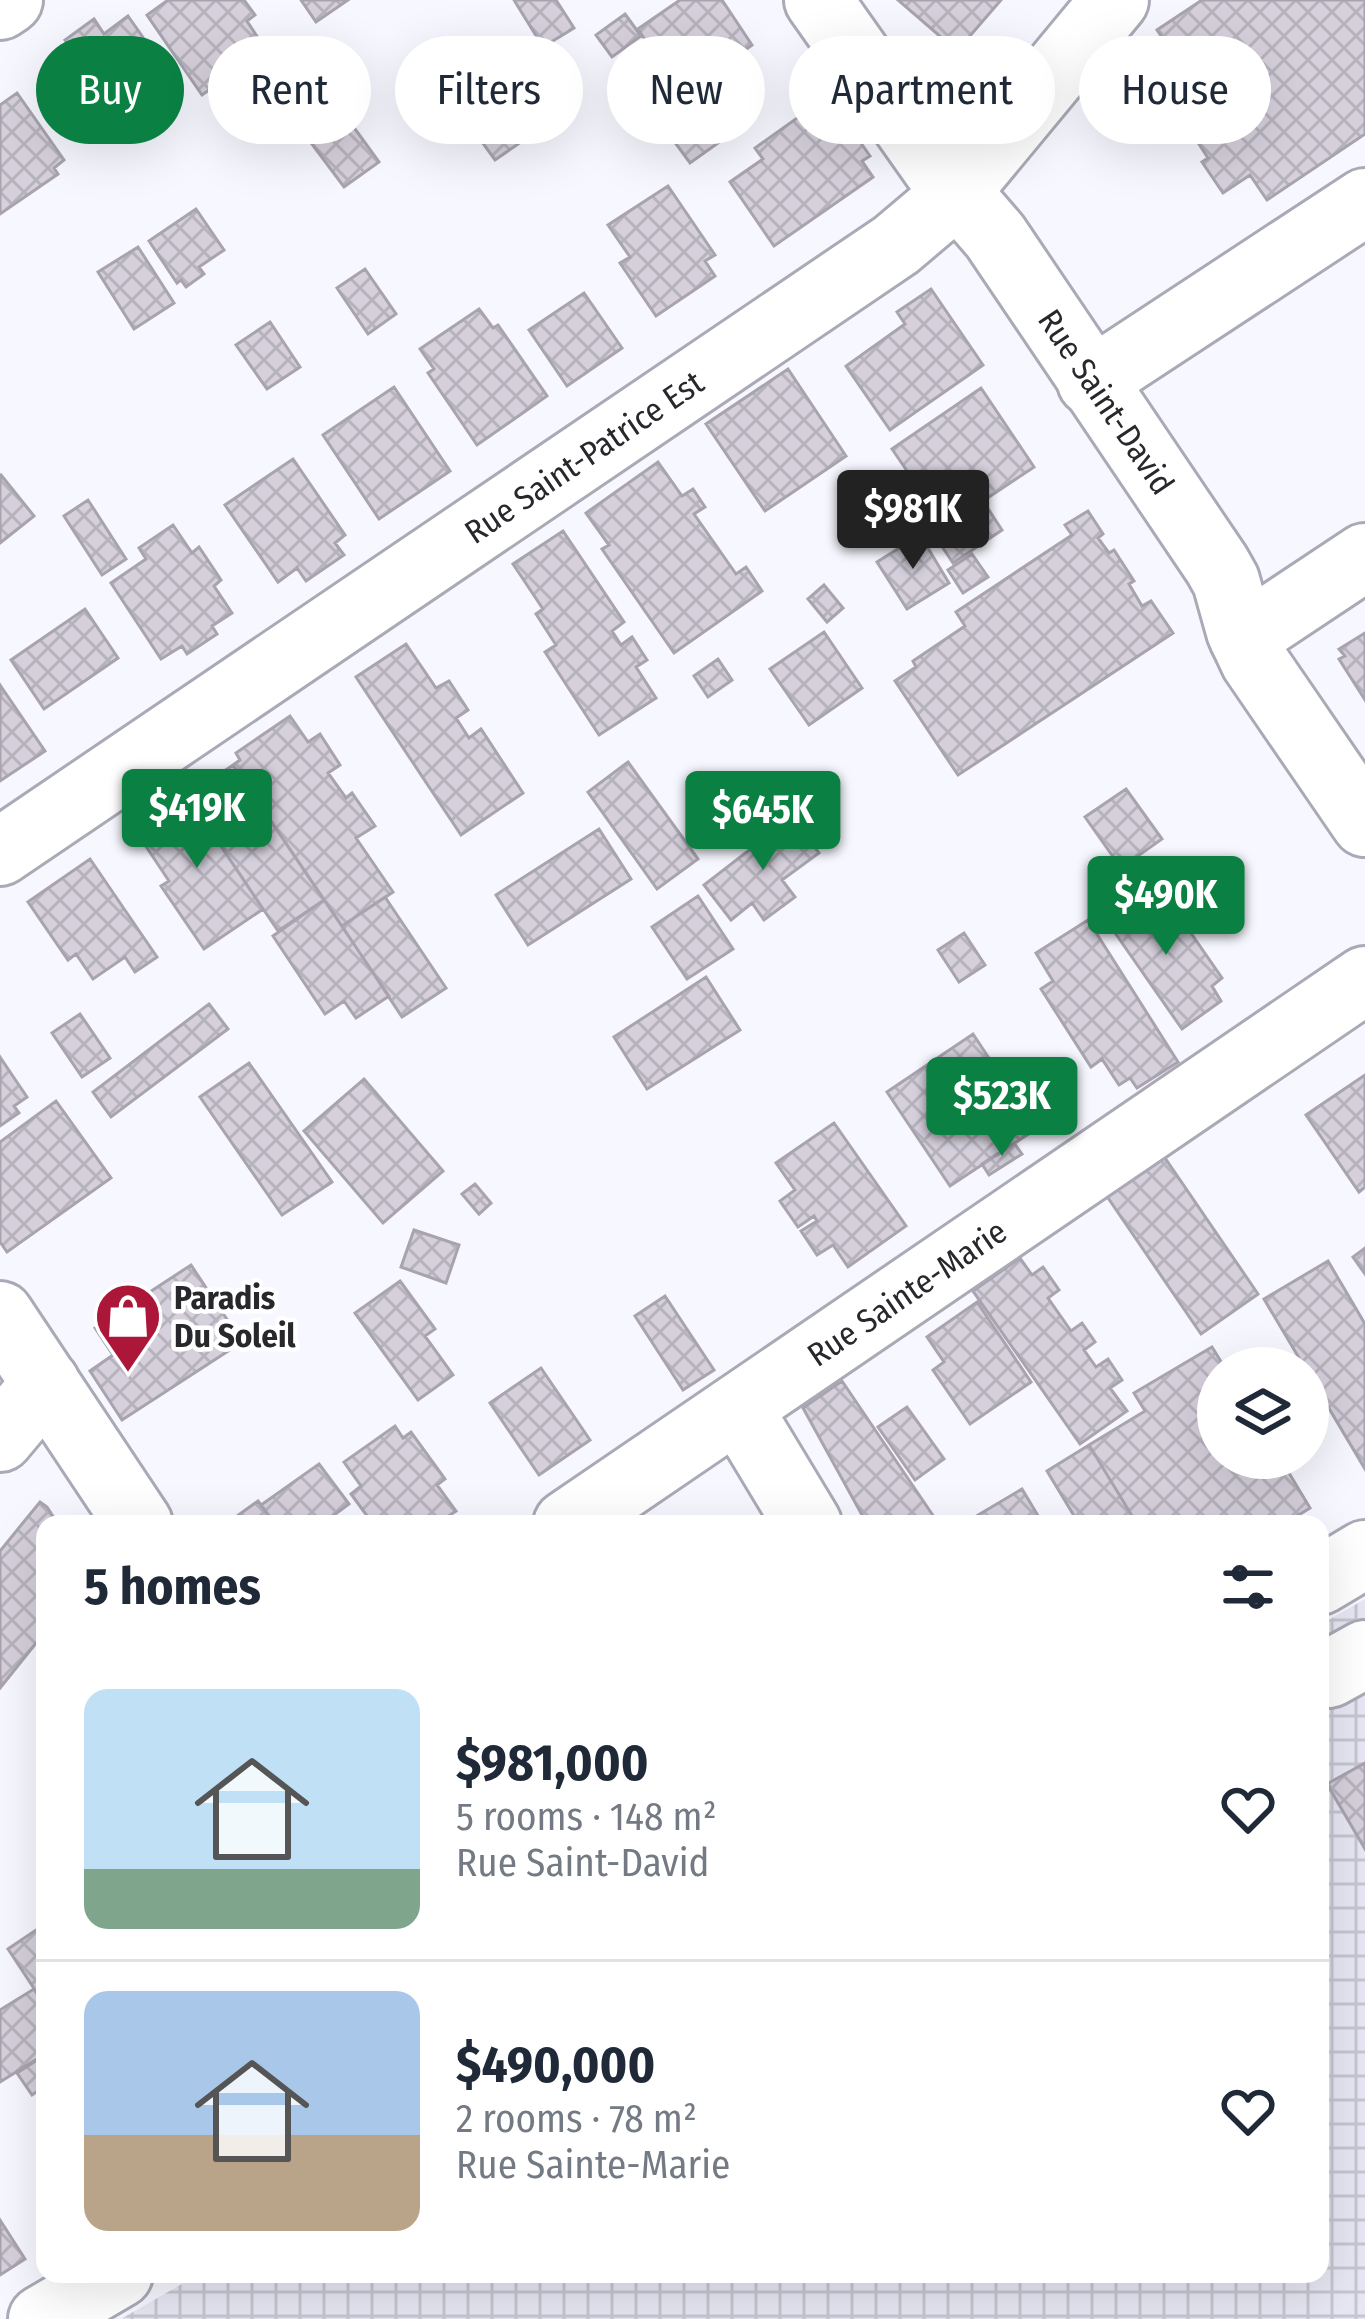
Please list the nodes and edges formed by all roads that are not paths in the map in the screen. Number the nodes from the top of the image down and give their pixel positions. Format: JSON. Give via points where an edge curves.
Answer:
{"nodes":[{"id":1,"x":9,"y":0,"type":"edge"},
{"id":2,"x":818,"y":0,"type":"edge"},
{"id":3,"x":1115,"y":0,"type":"edge"},
{"id":4,"x":0,"y":6,"type":"edge"},
{"id":5,"x":955,"y":191,"type":"junction"},
{"id":6,"x":1365,"y":202,"type":"edge"},
{"id":7,"x":1091,"y":382,"type":"junction"},
{"id":8,"x":1365,"y":556,"type":"edge"},
{"id":9,"x":1243,"y":638,"type":"junction"},
{"id":10,"x":1365,"y":823,"type":"edge"},
{"id":11,"x":0,"y":852,"type":"edge"},
{"id":12,"x":1365,"y":980,"type":"edge"},
{"id":13,"x":0,"y":1315,"type":"edge"},
{"id":14,"x":46,"y":1383,"type":"junction"},
{"id":15,"x":737,"y":1408,"type":"junction"},
{"id":16,"x":0,"y":1438,"type":"edge"},
{"id":17,"x":133,"y":1515,"type":"edge"},
{"id":18,"x":580,"y":1515,"type":"edge"},
{"id":19,"x":802,"y":1515,"type":"edge"},
{"id":20,"x":1365,"y":1555,"type":"edge"},
{"id":21,"x":1329,"y":1576,"type":"edge"},
{"id":22,"x":104,"y":2283,"type":"edge"},
{"id":23,"x":42,"y":2319,"type":"edge"}],
"edges":[{"from":1,"to":4,"type":"street"},
{"from":2,"to":5,"type":"street","name":"Rue Saint-David"},
{"from":3,"to":5,"type":"street","name":"Rue Saint-Patrice Est"},
{"from":5,"to":7,"type":"street","name":"Rue Saint-David","via":[[995,236]]},
{"from":5,"to":11,"type":"street","name":"Rue Saint-Patrice Est","via":[[872,262]]},
{"from":6,"to":7,"type":"street"},
{"from":7,"to":9,"type":"street","name":"Rue Saint-David","via":[[1217,565]]},
{"from":8,"to":9,"type":"street"},
{"from":9,"to":10,"type":"street","name":"Rue Saint-David"},
{"from":12,"to":15,"type":"street","name":"Rue Sainte-Marie"},
{"from":13,"to":14,"type":"street"},
{"from":14,"to":16,"type":"street"},
{"from":14,"to":17,"type":"street"},
{"from":15,"to":18,"type":"street","name":"Rue Sainte-Marie"},
{"from":15,"to":19,"type":"street"},
{"from":20,"to":21,"type":"street"},
{"from":22,"to":23,"type":"street"}]}
